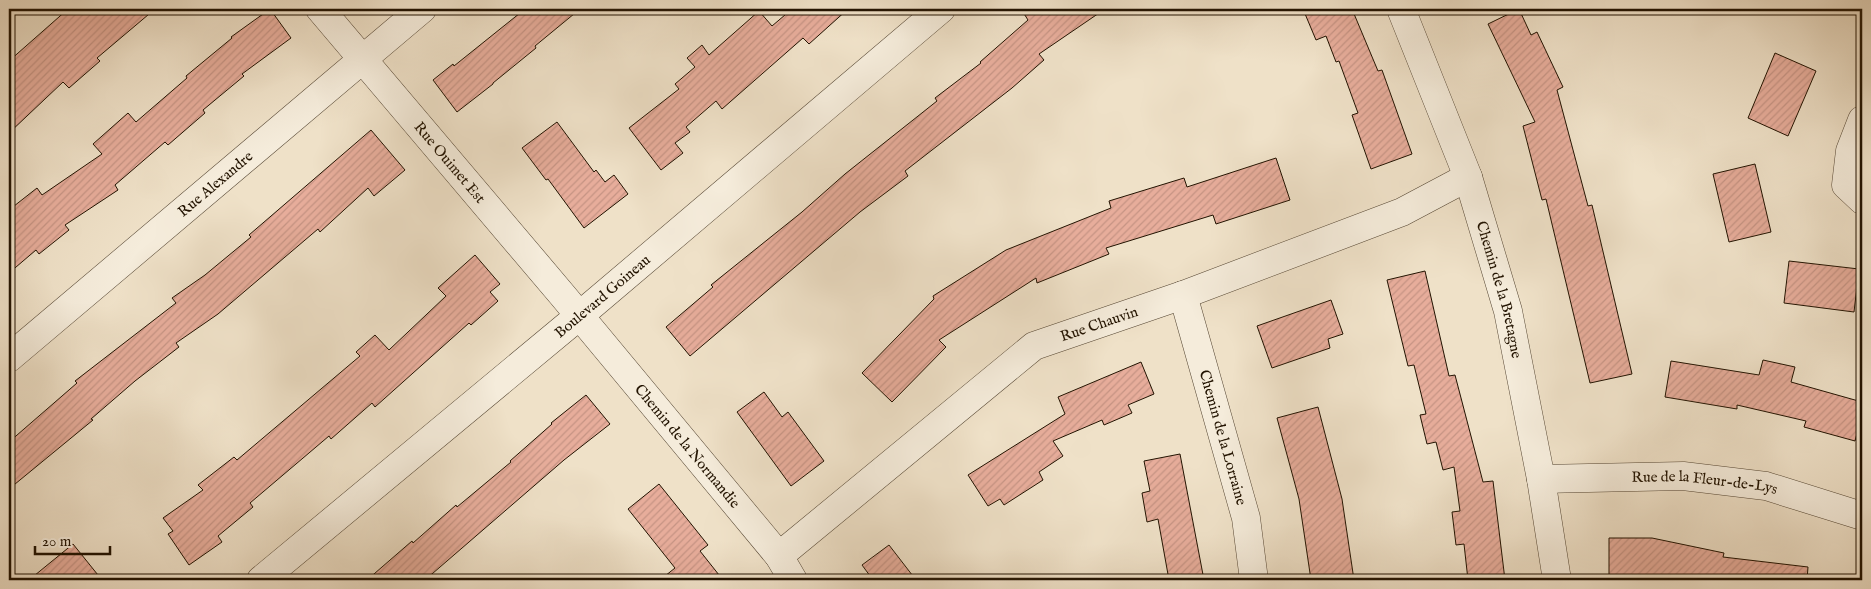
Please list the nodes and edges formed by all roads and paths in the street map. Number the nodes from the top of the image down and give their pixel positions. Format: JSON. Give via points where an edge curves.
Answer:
{"nodes":[{"id":1,"x":320,"y":9,"type":"edge"},
{"id":2,"x":422,"y":9,"type":"edge"},
{"id":3,"x":941,"y":9,"type":"edge"},
{"id":4,"x":1402,"y":9,"type":"edge"},
{"id":5,"x":362,"y":59,"type":"junction"},
{"id":6,"x":1862,"y":120,"type":"edge"},
{"id":7,"x":1468,"y":177,"type":"junction"},
{"id":8,"x":1862,"y":200,"type":"edge"},
{"id":9,"x":1182,"y":294,"type":"junction"},
{"id":10,"x":579,"y":316,"type":"junction"},
{"id":11,"x":9,"y":358,"type":"edge"},
{"id":12,"x":1541,"y":479,"type":"junction"},
{"id":13,"x":1862,"y":516,"type":"edge"},
{"id":14,"x":780,"y":556,"type":"junction"},
{"id":15,"x":261,"y":580,"type":"edge"},
{"id":16,"x":793,"y":580,"type":"edge"},
{"id":17,"x":1254,"y":580,"type":"edge"},
{"id":18,"x":1557,"y":580,"type":"edge"}],
"edges":[{"from":1,"to":5,"type":"street","name":"Rue Ouimet Est"},
{"from":2,"to":5,"type":"street","name":"Rue Alexandre"},
{"from":3,"to":10,"type":"street","name":"Boulevard Goineau"},
{"from":4,"to":7,"type":"street","name":"Chemin de la Bretagne"},
{"from":5,"to":10,"type":"street","name":"Rue Ouimet Est"},
{"from":5,"to":11,"type":"street","name":"Rue Alexandre"},
{"from":6,"to":8,"type":"street","via":[[1850,151],[1846,185]]},
{"from":7,"to":9,"type":"street","name":"Rue Chauvin","via":[[1402,212]]},
{"from":7,"to":12,"type":"street","name":"Chemin de la Bretagne","via":[[1508,311]]},
{"from":9,"to":14,"type":"street","name":"Rue Chauvin","via":[[1034,346]]},
{"from":9,"to":17,"type":"street","name":"Chemin de la Lorraine","via":[[1246,518]]},
{"from":10,"to":14,"type":"street","name":"Chemin de la Normandie"},
{"from":10,"to":15,"type":"street","name":"Boulevard Goineau"},
{"from":12,"to":13,"type":"street","name":"Rue de la Fleur-de-Lys","via":[[1692,477],[1766,486]]},
{"from":12,"to":18,"type":"street","name":"Chemin de la Bretagne"},
{"from":14,"to":16,"type":"street","name":"Chemin de la Normandie"}]}
